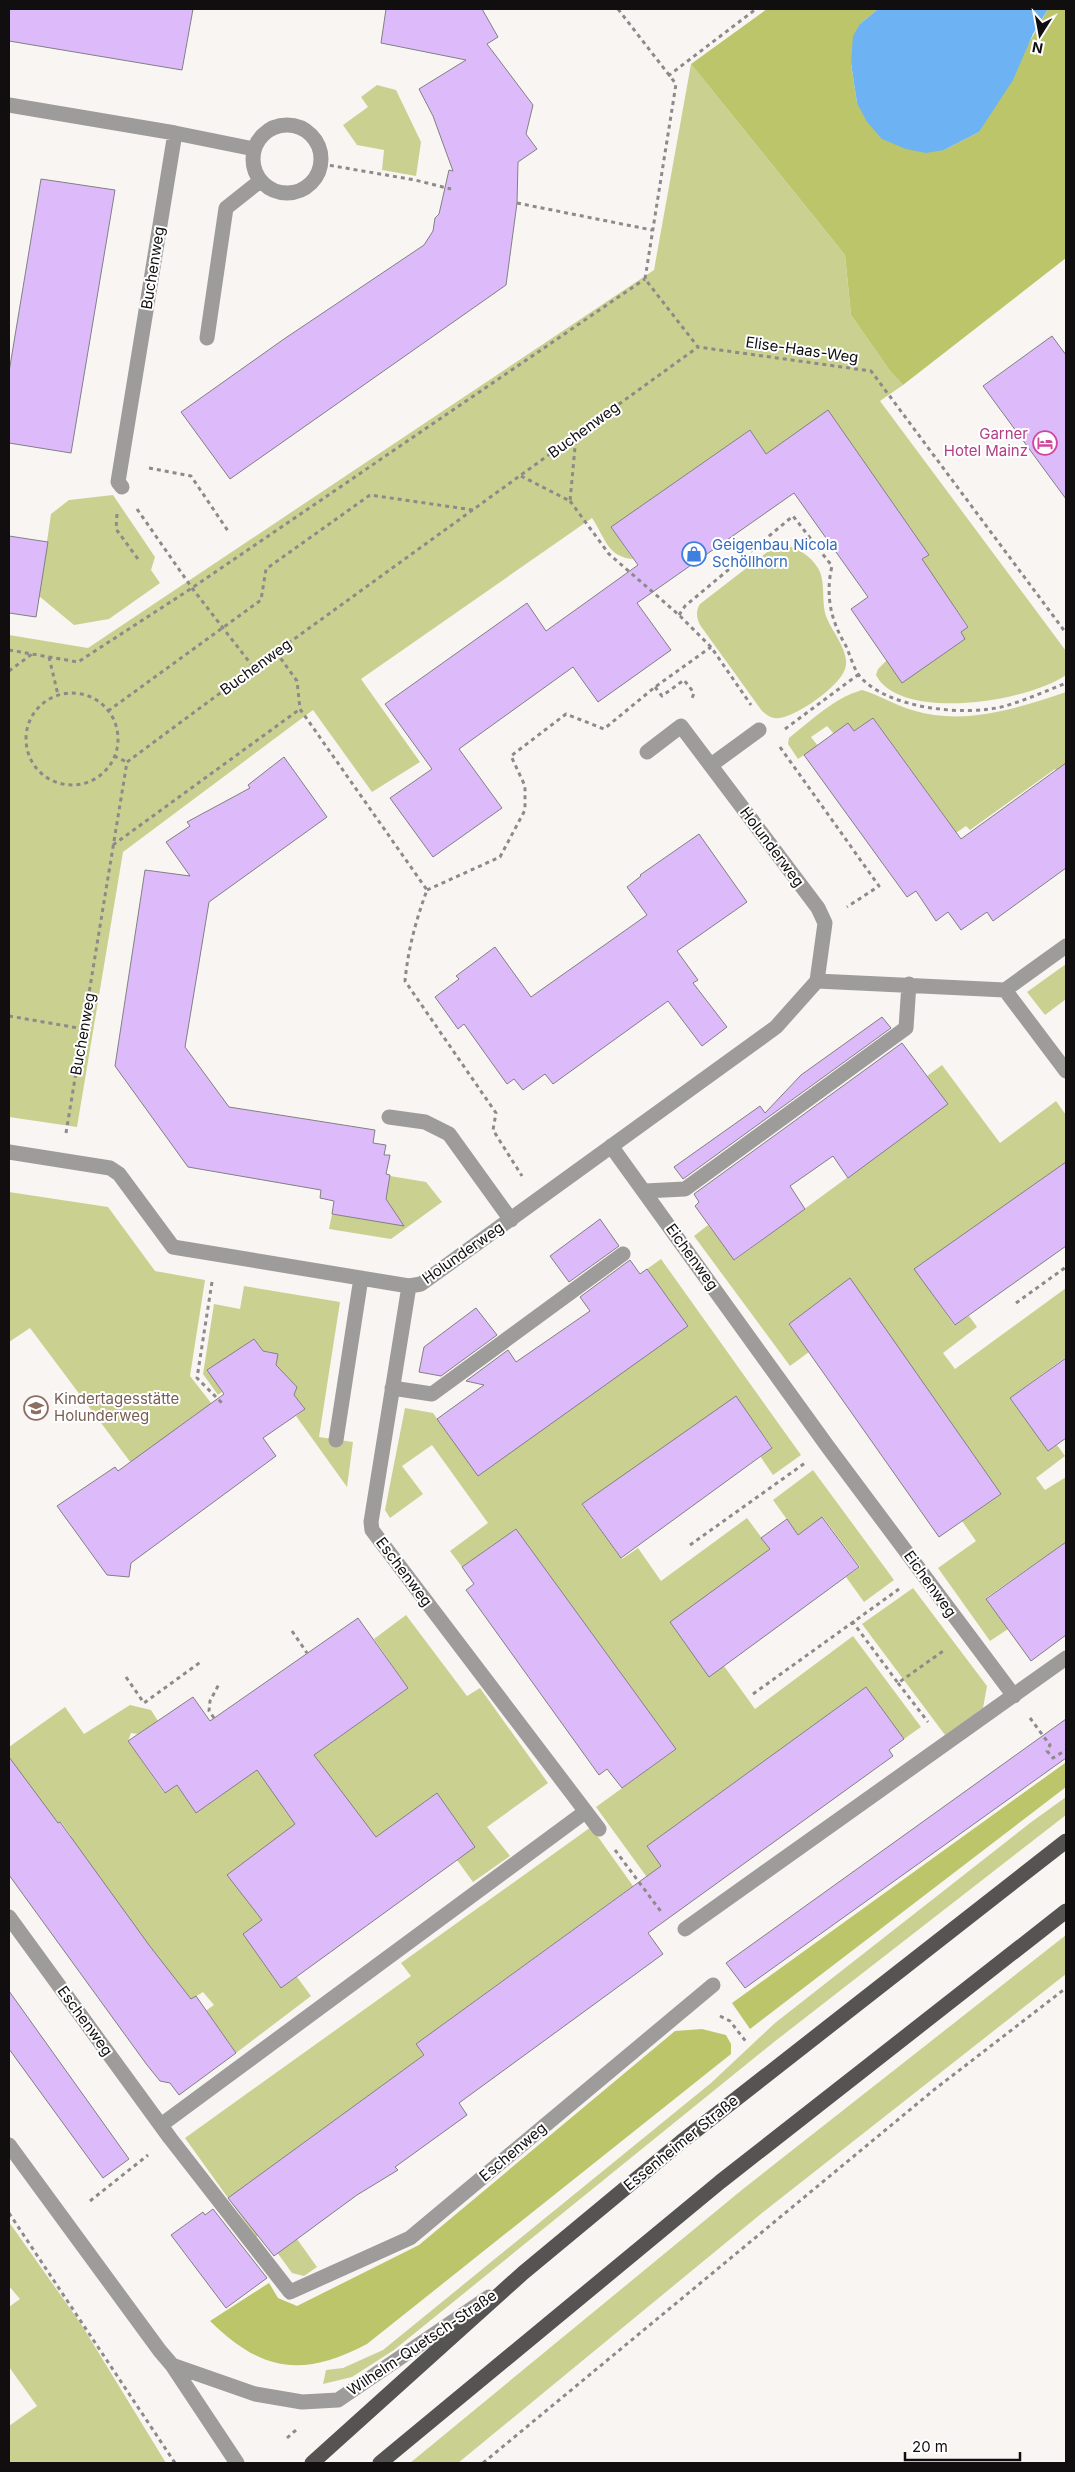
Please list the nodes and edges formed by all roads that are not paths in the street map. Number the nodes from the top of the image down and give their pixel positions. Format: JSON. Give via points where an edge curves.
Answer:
{"nodes":[{"id":1,"x":9,"y":105,"type":"edge"},
{"id":2,"x":175,"y":133,"type":"junction"},
{"id":3,"x":254,"y":149,"type":"junction"},
{"id":4,"x":260,"y":181,"type":"junction"},
{"id":5,"x":207,"y":338,"type":"dead end"},
{"id":6,"x":126,"y":494,"type":"road end"},
{"id":7,"x":759,"y":730,"type":"dead end"},
{"id":8,"x":648,"y":752,"type":"dead end"},
{"id":9,"x":711,"y":765,"type":"junction"},
{"id":10,"x":1066,"y":946,"type":"edge"},
{"id":11,"x":817,"y":981,"type":"junction"},
{"id":12,"x":909,"y":984,"type":"junction"},
{"id":13,"x":1005,"y":990,"type":"junction"},
{"id":14,"x":1066,"y":1071,"type":"edge"},
{"id":15,"x":389,"y":1117,"type":"dead end"},
{"id":16,"x":611,"y":1146,"type":"junction"},
{"id":17,"x":9,"y":1152,"type":"edge"},
{"id":18,"x":645,"y":1191,"type":"junction"},
{"id":19,"x":511,"y":1220,"type":"junction"},
{"id":20,"x":623,"y":1254,"type":"dead end"},
{"id":21,"x":362,"y":1278,"type":"junction"},
{"id":22,"x":409,"y":1286,"type":"junction"},
{"id":23,"x":392,"y":1388,"type":"junction"},
{"id":24,"x":336,"y":1440,"type":"dead end"},
{"id":25,"x":1066,"y":1658,"type":"edge"},
{"id":26,"x":1014,"y":1696,"type":"junction"},
{"id":27,"x":585,"y":1812,"type":"junction"},
{"id":28,"x":599,"y":1829,"type":"road end"},
{"id":29,"x":1066,"y":1841,"type":"edge"},
{"id":30,"x":1066,"y":1911,"type":"edge"},
{"id":31,"x":9,"y":1917,"type":"edge"},
{"id":32,"x":686,"y":1929,"type":"dead end"},
{"id":33,"x":713,"y":1985,"type":"dead end"},
{"id":34,"x":161,"y":2125,"type":"junction"},
{"id":35,"x":9,"y":2145,"type":"edge"},
{"id":36,"x":524,"y":2274,"type":"junction"},
{"id":37,"x":172,"y":2365,"type":"junction"},
{"id":38,"x":237,"y":2463,"type":"edge"},
{"id":39,"x":312,"y":2463,"type":"edge"},
{"id":40,"x":380,"y":2463,"type":"edge"}],
"edges":[{"from":1,"to":2,"type":"street"},
{"from":2,"to":3,"type":"street"},
{"from":2,"to":6,"type":"street","name":"Buchenweg","via":[[118,482]]},
{"from":3,"to":4,"type":"street","via":[[253,166]]},
{"from":3,"to":4,"type":"street","via":[[258,140],[272,128],[291,125],[300,127],[315,138],[322,155],[322,164],[313,183],[297,193],[277,192]]},
{"from":4,"to":5,"type":"street","via":[[226,208]]},
{"from":7,"to":9,"type":"street"},
{"from":8,"to":9,"type":"street","name":"Holunderweg","via":[[681,726]]},
{"from":9,"to":11,"type":"street","name":"Holunderweg","via":[[818,908],[825,923]]},
{"from":10,"to":13,"type":"street"},
{"from":11,"to":12,"type":"street"},
{"from":11,"to":16,"type":"street","name":"Holunderweg","via":[[776,1027]]},
{"from":12,"to":13,"type":"street"},
{"from":12,"to":18,"type":"street","via":[[906,1028],[685,1189]]},
{"from":13,"to":14,"type":"street"},
{"from":15,"to":19,"type":"street","via":[[425,1122],[449,1134]]},
{"from":16,"to":18,"type":"street","name":"Eichenweg"},
{"from":16,"to":19,"type":"street","name":"Holunderweg"},
{"from":17,"to":21,"type":"street","name":"Holunderweg","via":[[110,1168],[118,1174],[173,1247]]},
{"from":18,"to":26,"type":"street","name":"Eichenweg","via":[[828,1447]]},
{"from":19,"to":22,"type":"street","name":"Holunderweg","via":[[421,1284]]},
{"from":20,"to":23,"type":"street","via":[[432,1394]]},
{"from":21,"to":22,"type":"street","name":"Holunderweg"},
{"from":21,"to":24,"type":"street"},
{"from":22,"to":23,"type":"street","name":"Eschenweg"},
{"from":23,"to":27,"type":"street","name":"Eschenweg","via":[[372,1530]]},
{"from":25,"to":26,"type":"street"},
{"from":26,"to":32,"type":"street"},
{"from":27,"to":28,"type":"street","name":"Eschenweg"},
{"from":27,"to":34,"type":"street"},
{"from":29,"to":36,"type":"main road","name":"Essenheimer Straße","via":[[696,2130]]},
{"from":30,"to":40,"type":"main road","via":[[728,2176]]},
{"from":31,"to":34,"type":"street","name":"Eschenweg"},
{"from":33,"to":34,"type":"street","name":"Eschenweg","via":[[410,2238],[290,2292]]},
{"from":35,"to":37,"type":"street"},
{"from":36,"to":37,"type":"street","name":"Wilhelm-Quetsch-Straße","via":[[338,2400],[302,2402],[255,2394]]},
{"from":36,"to":39,"type":"main road","name":"Essenheimer Straße"},
{"from":37,"to":38,"type":"street"}]}
